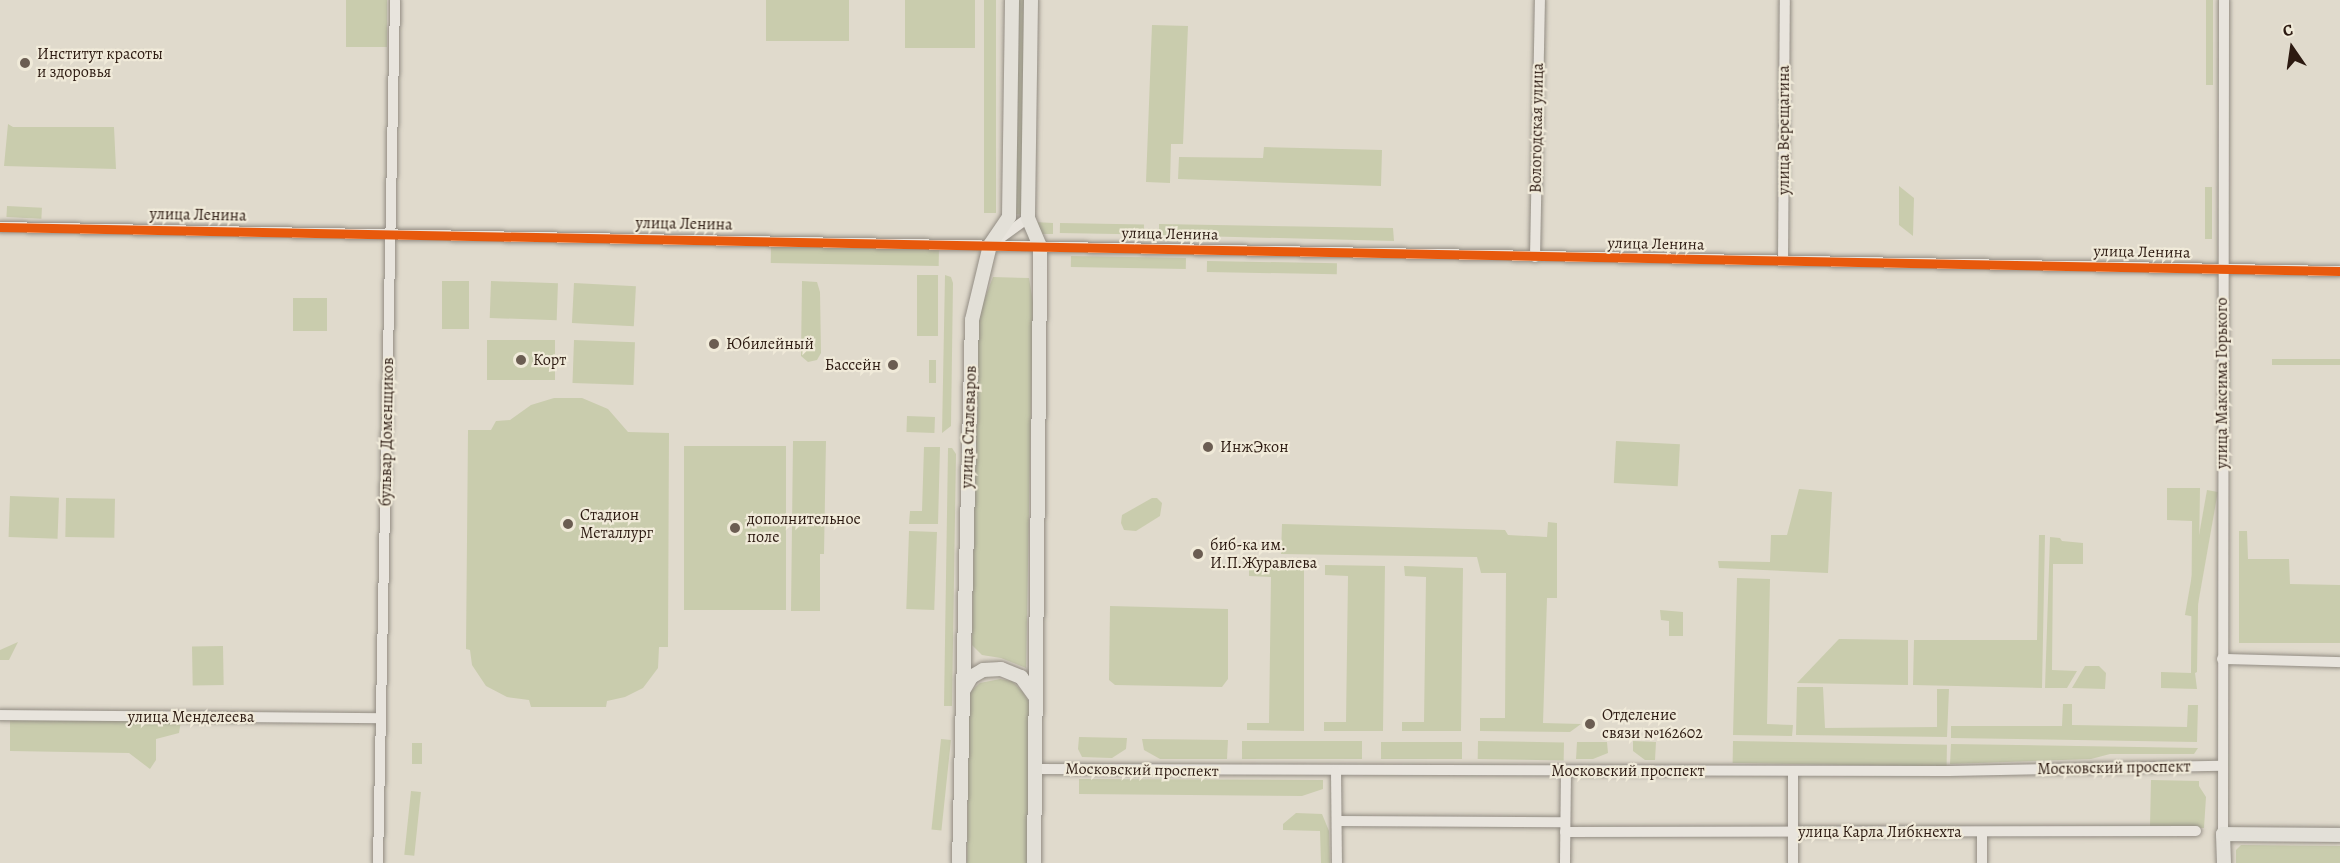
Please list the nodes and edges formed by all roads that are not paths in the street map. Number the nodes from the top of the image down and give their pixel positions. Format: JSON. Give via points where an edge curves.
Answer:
{"nodes":[{"id":1,"x":395,"y":0,"type":"edge"},
{"id":2,"x":1012,"y":0,"type":"edge"},
{"id":3,"x":1031,"y":0,"type":"edge"},
{"id":4,"x":1540,"y":0,"type":"edge"},
{"id":5,"x":1785,"y":0,"type":"edge"},
{"id":6,"x":2224,"y":0,"type":"edge"},
{"id":7,"x":1028,"y":218,"type":"junction"},
{"id":8,"x":0,"y":227,"type":"edge"},
{"id":9,"x":391,"y":233,"type":"junction"},
{"id":10,"x":990,"y":245,"type":"junction"},
{"id":11,"x":1040,"y":246,"type":"junction"},
{"id":12,"x":1534,"y":256,"type":"junction"},
{"id":13,"x":1783,"y":261,"type":"junction"},
{"id":14,"x":2223,"y":268,"type":"junction"},
{"id":15,"x":2340,"y":271,"type":"edge"},
{"id":16,"x":2222,"y":658,"type":"junction"},
{"id":17,"x":2340,"y":662,"type":"edge"},
{"id":18,"x":962,"y":692,"type":"junction"},
{"id":19,"x":1036,"y":698,"type":"junction"},
{"id":20,"x":0,"y":715,"type":"edge"},
{"id":21,"x":381,"y":718,"type":"junction"},
{"id":22,"x":2221,"y":766,"type":"junction"},
{"id":23,"x":1035,"y":769,"type":"junction"},
{"id":24,"x":1336,"y":771,"type":"junction"},
{"id":25,"x":1793,"y":771,"type":"junction"},
{"id":26,"x":1566,"y":772,"type":"junction"},
{"id":27,"x":1336,"y":821,"type":"junction"},
{"id":28,"x":1565,"y":827,"type":"junction"},
{"id":29,"x":2196,"y":831,"type":"dead end"},
{"id":30,"x":1792,"y":832,"type":"junction"},
{"id":31,"x":1982,"y":832,"type":"junction"},
{"id":32,"x":2223,"y":834,"type":"junction"},
{"id":33,"x":2340,"y":835,"type":"edge"},
{"id":34,"x":378,"y":863,"type":"edge"},
{"id":35,"x":959,"y":863,"type":"edge"},
{"id":36,"x":1034,"y":863,"type":"edge"},
{"id":37,"x":1337,"y":863,"type":"edge"},
{"id":38,"x":1565,"y":863,"type":"edge"},
{"id":39,"x":1792,"y":863,"type":"edge"},
{"id":40,"x":1982,"y":863,"type":"edge"},
{"id":41,"x":2224,"y":863,"type":"edge"}],
"edges":[{"from":1,"to":9,"type":"street","name":"бульвар Доменщиков"},
{"from":2,"to":10,"type":"main road","name":"улица Сталеваров","via":[[1009,217]]},
{"from":3,"to":7,"type":"main road"},
{"from":4,"to":12,"type":"street","name":"Вологодская улица"},
{"from":5,"to":13,"type":"street","name":"улица Верещагина"},
{"from":6,"to":14,"type":"street","name":"улица Максима Горького"},
{"from":7,"to":10,"type":"street"},
{"from":7,"to":11,"type":"main road"},
{"from":8,"to":9,"type":"street","name":"улица Ленина"},
{"from":9,"to":10,"type":"street","name":"улица Ленина"},
{"from":9,"to":21,"type":"street","name":"бульвар Доменщиков"},
{"from":10,"to":11,"type":"street","name":"улица Ленина"},
{"from":10,"to":18,"type":"main road","name":"улица Сталеваров","via":[[972,320]]},
{"from":11,"to":12,"type":"street","name":"улица Ленина"},
{"from":11,"to":19,"type":"main road"},
{"from":12,"to":13,"type":"street","name":"улица Ленина"},
{"from":13,"to":14,"type":"street","name":"улица Ленина"},
{"from":14,"to":15,"type":"street","name":"улица Ленина"},
{"from":14,"to":16,"type":"street","name":"улица Максима Горького"},
{"from":16,"to":17,"type":"street"},
{"from":16,"to":22,"type":"street","name":"улица Максима Горького"},
{"from":18,"to":19,"type":"main road","via":[[971,677],[983,670],[1001,669],[1021,677]]},
{"from":18,"to":35,"type":"main road","name":"улица Сталеваров"},
{"from":19,"to":23,"type":"main road"},
{"from":20,"to":21,"type":"street","name":"улица Менделеева"},
{"from":21,"to":34,"type":"street","name":"бульвар Доменщиков"},
{"from":22,"to":25,"type":"street","name":"Московский проспект"},
{"from":22,"to":32,"type":"street","name":"улица Максима Горького"},
{"from":23,"to":24,"type":"street","name":"Московский проспект"},
{"from":23,"to":36,"type":"main road"},
{"from":24,"to":26,"type":"street","name":"Московский проспект"},
{"from":24,"to":27,"type":"street"},
{"from":25,"to":26,"type":"street","name":"Московский проспект"},
{"from":25,"to":30,"type":"street"},
{"from":26,"to":28,"type":"street"},
{"from":27,"to":28,"type":"street","name":"улица Карла Либкнехта"},
{"from":27,"to":37,"type":"street"},
{"from":28,"to":30,"type":"street","name":"улица Карла Либкнехта"},
{"from":28,"to":38,"type":"street"},
{"from":29,"to":31,"type":"street","name":"улица Карла Либкнехта"},
{"from":30,"to":31,"type":"street","name":"улица Карла Либкнехта"},
{"from":30,"to":39,"type":"street"},
{"from":31,"to":40,"type":"street"},
{"from":32,"to":33,"type":"main road"},
{"from":32,"to":41,"type":"main road"}]}
